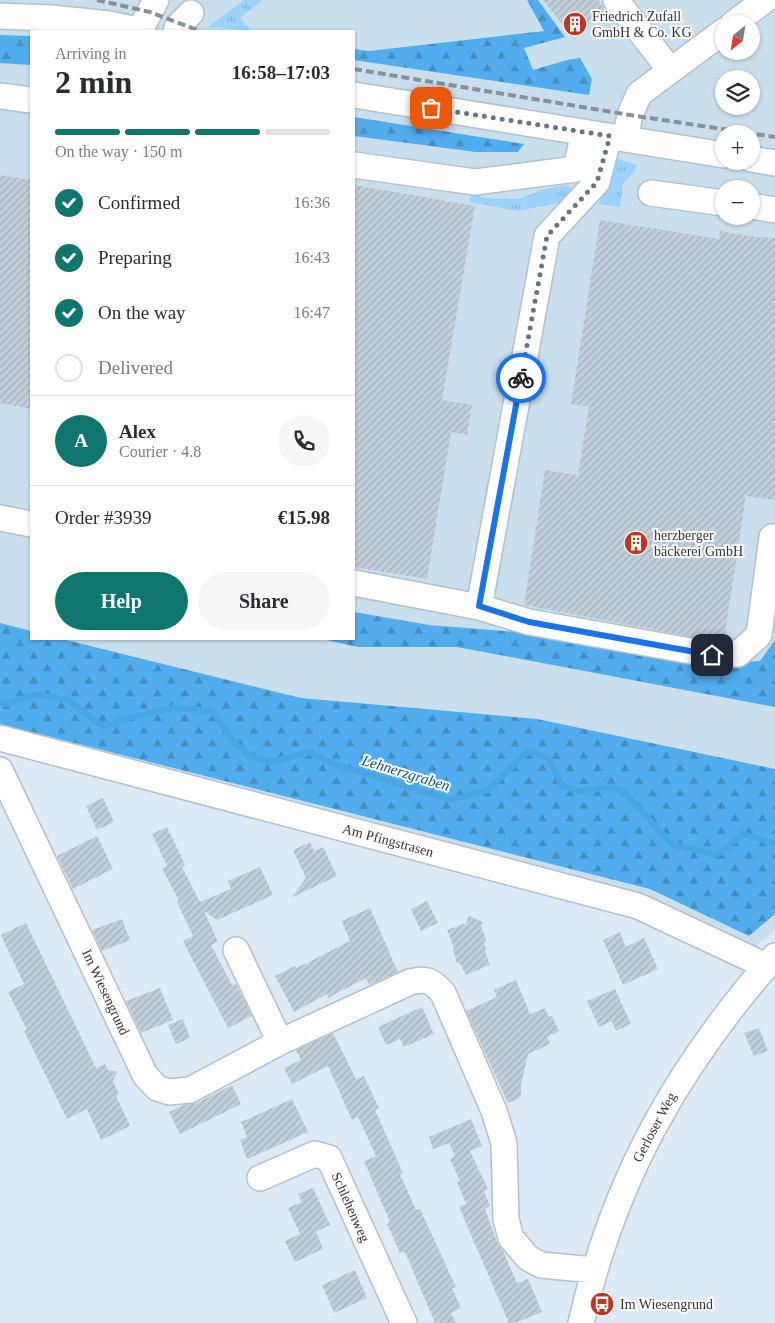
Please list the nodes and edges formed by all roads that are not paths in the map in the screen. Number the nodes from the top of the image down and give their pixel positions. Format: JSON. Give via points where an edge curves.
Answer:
{"nodes":[{"id":1,"x":156,"y":0,"type":"edge"},
{"id":2,"x":616,"y":0,"type":"edge"},
{"id":3,"x":765,"y":0,"type":"edge"},
{"id":4,"x":52,"y":9,"type":"edge"},
{"id":5,"x":5,"y":11,"type":"edge"},
{"id":6,"x":745,"y":15,"type":"edge"},
{"id":7,"x":136,"y":30,"type":"edge"},
{"id":8,"x":141,"y":30,"type":"edge"},
{"id":9,"x":715,"y":38,"type":"edge"},
{"id":10,"x":670,"y":70,"type":"junction"},
{"id":11,"x":355,"y":95,"type":"edge"},
{"id":12,"x":0,"y":96,"type":"edge"},
{"id":13,"x":30,"y":100,"type":"edge"},
{"id":14,"x":584,"y":132,"type":"junction"},
{"id":15,"x":618,"y":138,"type":"junction"},
{"id":16,"x":715,"y":153,"type":"edge"},
{"id":17,"x":760,"y":160,"type":"edge"},
{"id":18,"x":775,"y":163,"type":"edge"},
{"id":19,"x":355,"y":165,"type":"edge"},
{"id":20,"x":651,"y":193,"type":"dead end"},
{"id":21,"x":715,"y":202,"type":"edge"},
{"id":22,"x":760,"y":208,"type":"edge"},
{"id":23,"x":775,"y":210,"type":"edge"},
{"id":24,"x":0,"y":518,"type":"edge"},
{"id":25,"x":30,"y":524,"type":"edge"},
{"id":26,"x":772,"y":537,"type":"dead end"},
{"id":27,"x":355,"y":583,"type":"edge"},
{"id":28,"x":479,"y":606,"type":"junction"},
{"id":29,"x":0,"y":738,"type":"edge"},
{"id":30,"x":0,"y":770,"type":"edge"},
{"id":31,"x":236,"y":950,"type":"dead end"},
{"id":32,"x":771,"y":961,"type":"edge"},
{"id":33,"x":280,"y":1042,"type":"junction"},
{"id":34,"x":260,"y":1178,"type":"dead end"},
{"id":35,"x":594,"y":1270,"type":"junction"},
{"id":36,"x":404,"y":1323,"type":"edge"},
{"id":37,"x":581,"y":1323,"type":"edge"}],
"edges":[{"from":1,"to":8,"type":"street"},
{"from":2,"to":10,"type":"street"},
{"from":3,"to":6,"type":"street"},
{"from":4,"to":5,"type":"street"},
{"from":4,"to":7,"type":"street"},
{"from":9,"to":10,"type":"street"},
{"from":10,"to":15,"type":"street","via":[[638,94]]},
{"from":11,"to":14,"type":"street"},
{"from":12,"to":13,"type":"street"},
{"from":14,"to":15,"type":"street"},
{"from":14,"to":19,"type":"street","via":[[576,169],[475,182]]},
{"from":15,"to":16,"type":"street"},
{"from":15,"to":28,"type":"street","via":[[597,182],[547,236]]},
{"from":17,"to":18,"type":"street"},
{"from":20,"to":21,"type":"street"},
{"from":22,"to":23,"type":"street"},
{"from":24,"to":25,"type":"street"},
{"from":26,"to":28,"type":"street","via":[[759,635],[738,654],[712,655],[529,622]]},
{"from":27,"to":28,"type":"street"},
{"from":29,"to":32,"type":"street","name":"Am Pfingstrasen","via":[[638,906]]},
{"from":30,"to":33,"type":"street","name":"Im Wiesengrund","via":[[145,1075],[157,1088],[169,1092],[190,1090]]},
{"from":31,"to":33,"type":"street"},
{"from":32,"to":35,"type":"street","name":"Gerloser Weg","via":[[731,1008],[661,1111],[623,1188]]},
{"from":33,"to":35,"type":"street","name":"Im Wiesengrund","via":[[410,982],[423,979],[435,984],[447,1002],[494,1111],[504,1143],[506,1219],[511,1238],[528,1258],[541,1265]]},
{"from":34,"to":36,"type":"street","name":"Schlehenweg","via":[[315,1154],[329,1158]]},
{"from":35,"to":37,"type":"street","name":"Gerloser Weg"}]}
